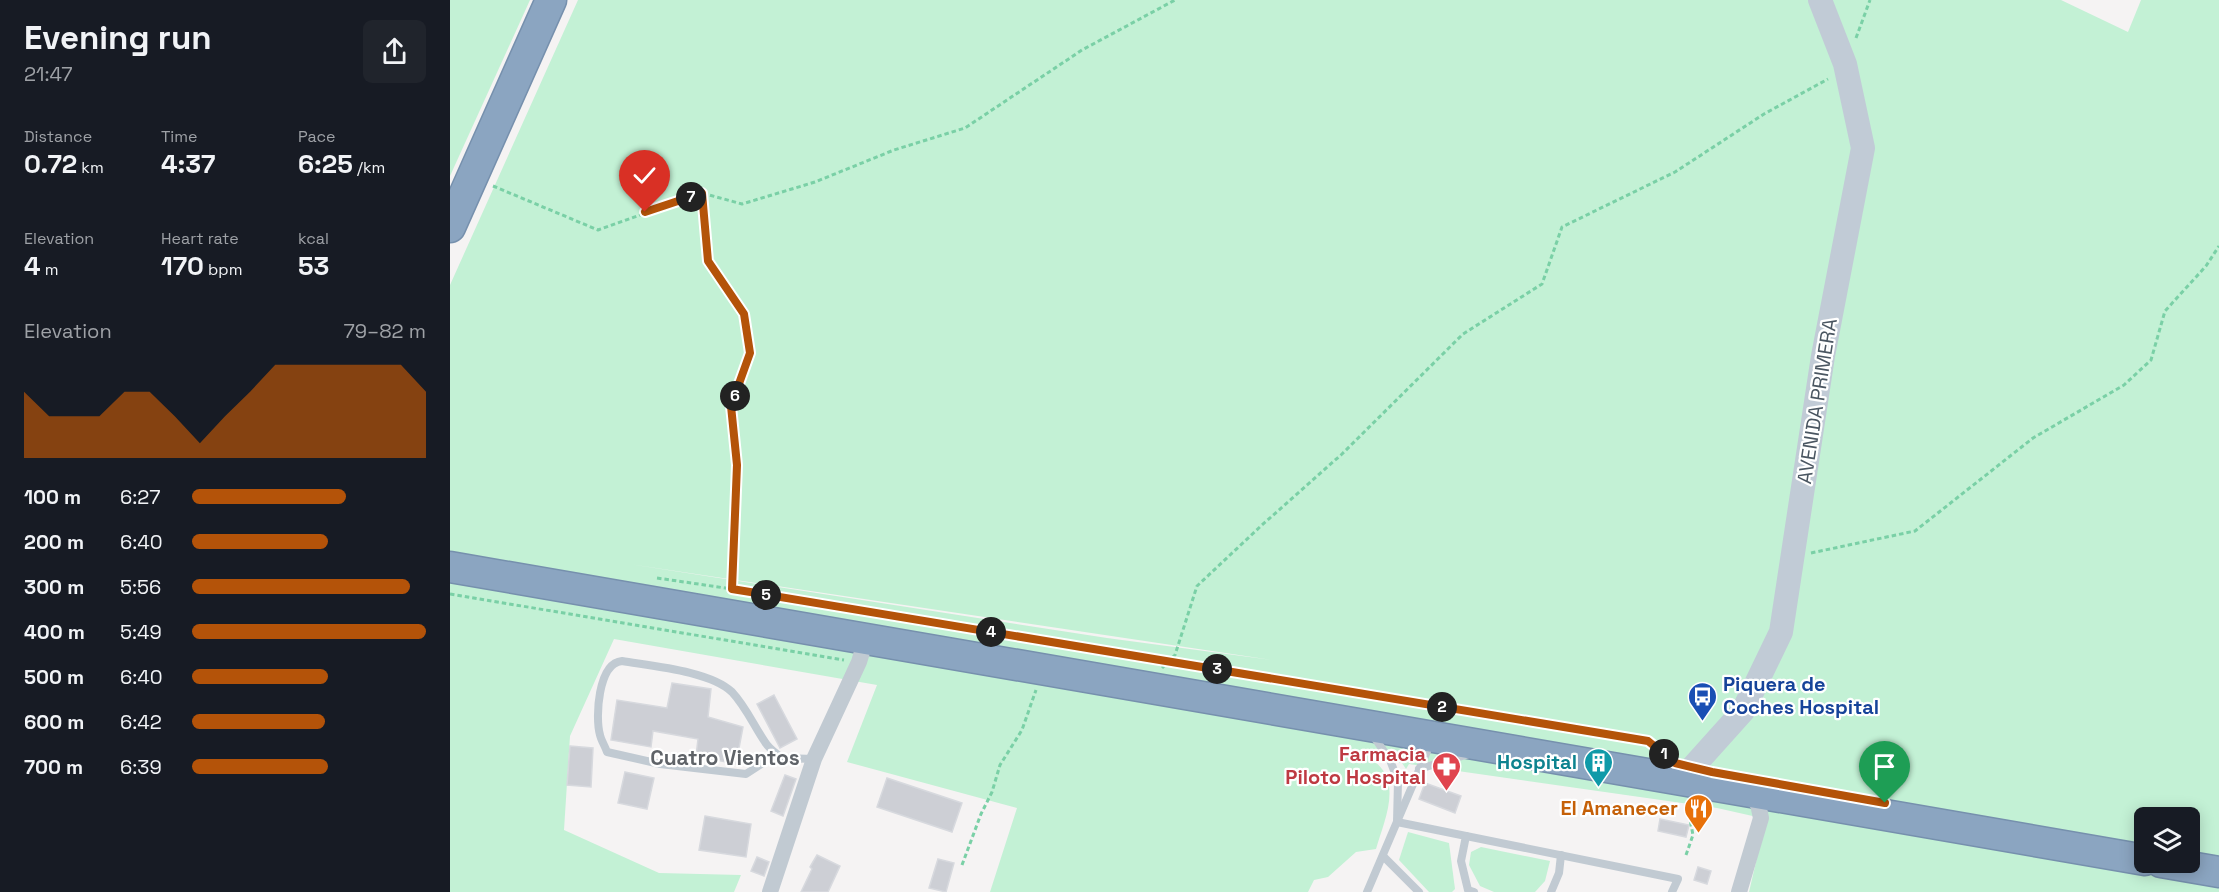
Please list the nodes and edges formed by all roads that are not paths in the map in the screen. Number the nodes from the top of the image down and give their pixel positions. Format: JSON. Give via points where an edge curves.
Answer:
{"nodes":[{"id":1,"x":551,"y":0,"type":"edge"},
{"id":2,"x":1820,"y":0,"type":"edge"},
{"id":3,"x":450,"y":227,"type":"edge"},
{"id":4,"x":450,"y":567,"type":"edge"},
{"id":5,"x":863,"y":650,"type":"junction"},
{"id":6,"x":1357,"y":718,"type":"junction"},
{"id":7,"x":1433,"y":736,"type":"junction"},
{"id":8,"x":1481,"y":753,"type":"junction"},
{"id":9,"x":782,"y":758,"type":"junction"},
{"id":10,"x":814,"y":759,"type":"junction"},
{"id":11,"x":1653,"y":764,"type":"dead end"},
{"id":12,"x":1419,"y":769,"type":"junction"},
{"id":13,"x":1687,"y":773,"type":"junction"},
{"id":14,"x":1602,"y":776,"type":"dead end"},
{"id":15,"x":1744,"y":790,"type":"junction"},
{"id":16,"x":1397,"y":822,"type":"junction"},
{"id":17,"x":1466,"y":836,"type":"junction"},
{"id":18,"x":1561,"y":855,"type":"junction"},
{"id":19,"x":1383,"y":856,"type":"junction"},
{"id":20,"x":2134,"y":858,"type":"edge"},
{"id":21,"x":2200,"y":869,"type":"edge"},
{"id":22,"x":2219,"y":872,"type":"edge"},
{"id":23,"x":770,"y":892,"type":"edge"},
{"id":24,"x":1367,"y":892,"type":"edge"},
{"id":25,"x":1419,"y":892,"type":"edge"},
{"id":26,"x":1474,"y":892,"type":"edge"},
{"id":27,"x":1551,"y":892,"type":"edge"},
{"id":28,"x":1672,"y":892,"type":"edge"},
{"id":29,"x":1739,"y":892,"type":"edge"}],
"edges":[{"from":1,"to":3,"type":"highway"},
{"from":2,"to":13,"type":"main road","name":"AVENIDA PRIMERA","via":[[1845,64],[1863,148],[1823,356],[1781,632],[1743,711]]},
{"from":4,"to":5,"type":"highway","via":[[731,602]]},
{"from":5,"to":6,"type":"highway","via":[[1039,668],[1313,715]]},
{"from":5,"to":10,"type":"street"},
{"from":6,"to":7,"type":"highway"},
{"from":6,"to":16,"type":"lane","via":[[1390,760],[1398,781]]},
{"from":7,"to":8,"type":"highway"},
{"from":7,"to":12,"type":"lane"},
{"from":8,"to":12,"type":"lane"},
{"from":8,"to":13,"type":"highway"},
{"from":9,"to":9,"type":"lane","via":[[766,744],[731,691],[701,675],[622,661],[608,667],[600,689],[599,733],[608,752],[660,764],[746,774],[766,760]]},
{"from":9,"to":10,"type":"lane"},
{"from":10,"to":23,"type":"street"},
{"from":11,"to":13,"type":"lane"},
{"from":12,"to":16,"type":"lane"},
{"from":13,"to":14,"type":"lane","via":[[1636,781]]},
{"from":13,"to":15,"type":"highway"},
{"from":15,"to":20,"type":"highway"},
{"from":15,"to":29,"type":"street","via":[[1758,804],[1761,818]]},
{"from":16,"to":17,"type":"lane"},
{"from":16,"to":19,"type":"lane"},
{"from":17,"to":18,"type":"lane"},
{"from":17,"to":26,"type":"lane","via":[[1461,861],[1468,890]]},
{"from":18,"to":27,"type":"lane"},
{"from":18,"to":28,"type":"lane","via":[[1678,879]]},
{"from":19,"to":24,"type":"lane"},
{"from":19,"to":25,"type":"lane"},
{"from":21,"to":22,"type":"highway"}]}
